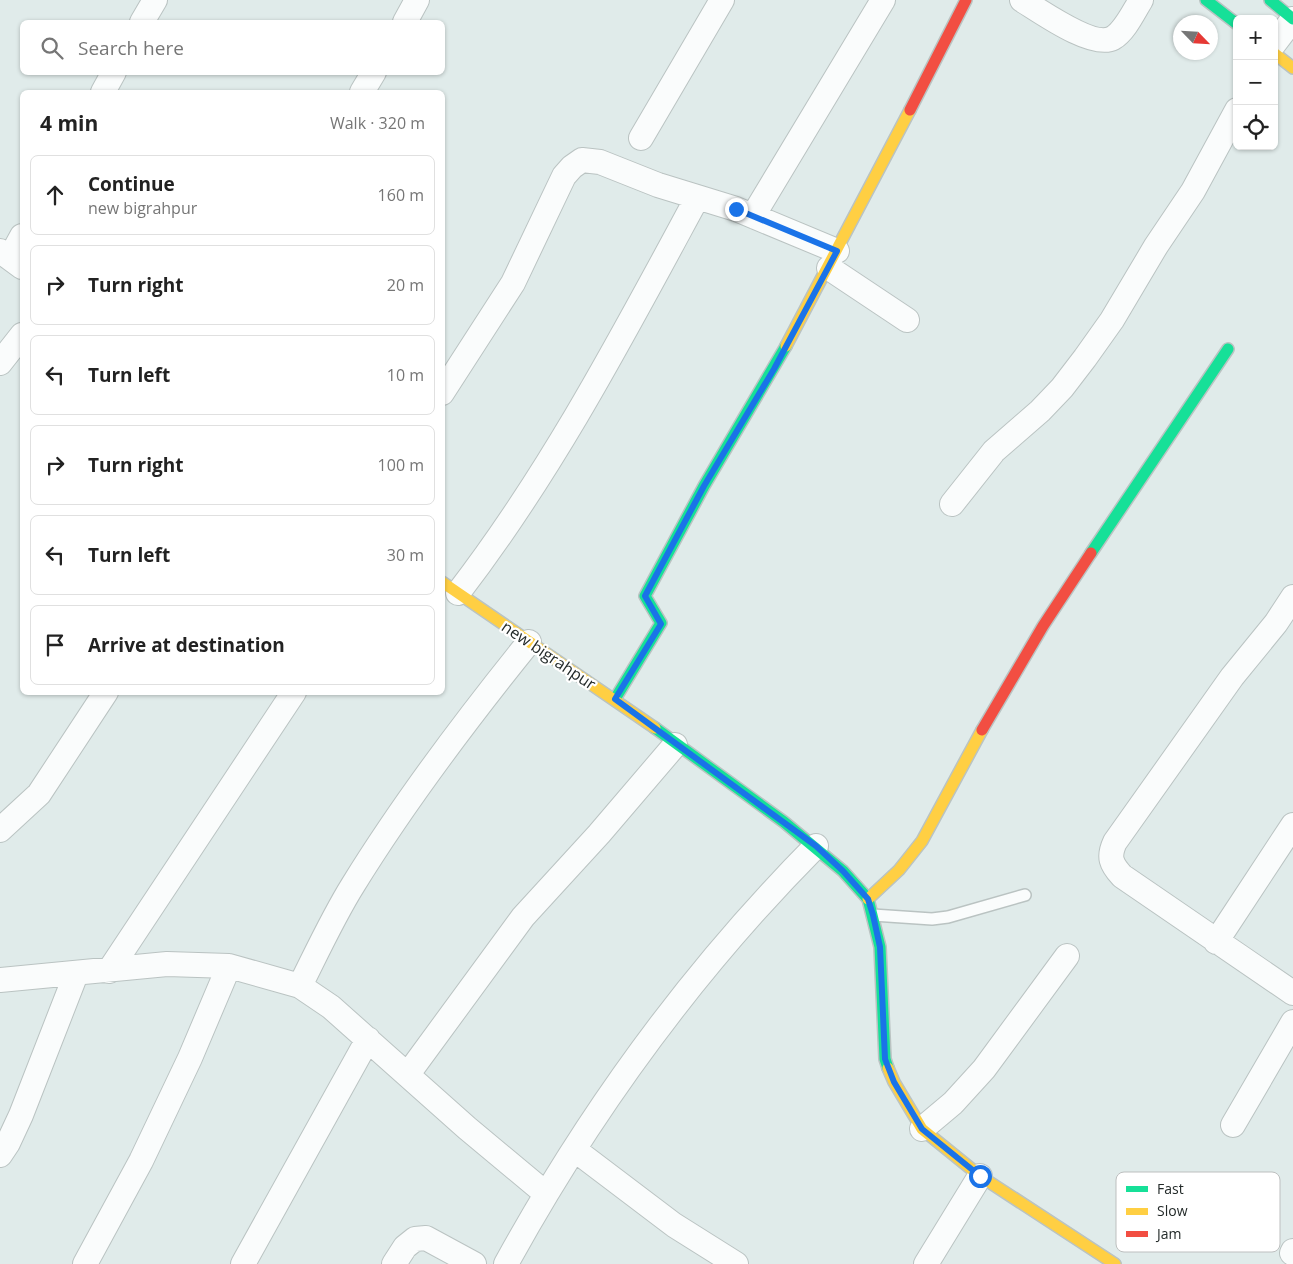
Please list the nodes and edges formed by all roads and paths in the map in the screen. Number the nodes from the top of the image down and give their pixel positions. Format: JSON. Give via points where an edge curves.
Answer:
{"nodes":[{"id":1,"x":155,"y":0,"type":"edge"},
{"id":2,"x":417,"y":0,"type":"edge"},
{"id":3,"x":722,"y":0,"type":"edge"},
{"id":4,"x":884,"y":0,"type":"edge"},
{"id":5,"x":966,"y":0,"type":"edge"},
{"id":6,"x":1022,"y":0,"type":"edge"},
{"id":7,"x":1141,"y":0,"type":"edge"},
{"id":8,"x":1206,"y":0,"type":"edge"},
{"id":9,"x":1270,"y":0,"type":"edge"},
{"id":10,"x":1293,"y":19,"type":"edge"},
{"id":11,"x":143,"y":20,"type":"edge"},
{"id":12,"x":406,"y":20,"type":"edge"},
{"id":13,"x":1233,"y":21,"type":"edge"},
{"id":14,"x":1278,"y":39,"type":"edge"},
{"id":15,"x":1278,"y":56,"type":"edge"},
{"id":16,"x":1293,"y":68,"type":"edge"},
{"id":17,"x":112,"y":75,"type":"edge"},
{"id":18,"x":372,"y":75,"type":"edge"},
{"id":19,"x":104,"y":90,"type":"edge"},
{"id":20,"x":363,"y":90,"type":"edge"},
{"id":21,"x":1233,"y":117,"type":"edge"},
{"id":22,"x":641,"y":138,"type":"dead end"},
{"id":23,"x":697,"y":198,"type":"junction"},
{"id":24,"x":753,"y":216,"type":"junction"},
{"id":25,"x":20,"y":240,"type":"edge"},
{"id":26,"x":11,"y":259,"type":"edge"},
{"id":27,"x":833,"y":260,"type":"junction"},
{"id":28,"x":907,"y":320,"type":"dead end"},
{"id":29,"x":20,"y":338,"type":"edge"},
{"id":30,"x":1228,"y":349,"type":"dead end"},
{"id":31,"x":0,"y":363,"type":"edge"},
{"id":32,"x":445,"y":388,"type":"edge"},
{"id":33,"x":952,"y":504,"type":"dead end"},
{"id":34,"x":450,"y":588,"type":"edge"},
{"id":35,"x":1293,"y":598,"type":"edge"},
{"id":36,"x":1285,"y":628,"type":"edge"},
{"id":37,"x":529,"y":642,"type":"junction"},
{"id":38,"x":104,"y":695,"type":"edge"},
{"id":39,"x":292,"y":695,"type":"edge"},
{"id":40,"x":615,"y":699,"type":"junction"},
{"id":41,"x":675,"y":744,"type":"junction"},
{"id":42,"x":1293,"y":825,"type":"edge"},
{"id":43,"x":0,"y":830,"type":"edge"},
{"id":44,"x":816,"y":846,"type":"junction"},
{"id":45,"x":1025,"y":895,"type":"dead end"},
{"id":46,"x":868,"y":899,"type":"junction"},
{"id":47,"x":873,"y":915,"type":"junction"},
{"id":48,"x":1216,"y":942,"type":"junction"},
{"id":49,"x":1067,"y":956,"type":"dead end"},
{"id":50,"x":229,"y":966,"type":"junction"},
{"id":51,"x":109,"y":971,"type":"junction"},
{"id":52,"x":76,"y":974,"type":"junction"},
{"id":53,"x":0,"y":980,"type":"edge"},
{"id":54,"x":300,"y":986,"type":"junction"},
{"id":55,"x":1293,"y":993,"type":"edge"},
{"id":56,"x":1293,"y":1022,"type":"edge"},
{"id":57,"x":368,"y":1039,"type":"junction"},
{"id":58,"x":408,"y":1074,"type":"junction"},
{"id":59,"x":1232,"y":1125,"type":"dead end"},
{"id":60,"x":922,"y":1129,"type":"junction"},
{"id":61,"x":575,"y":1150,"type":"junction"},
{"id":62,"x":0,"y":1155,"type":"edge"},
{"id":63,"x":980,"y":1176,"type":"junction"},
{"id":64,"x":545,"y":1193,"type":"junction"},
{"id":65,"x":85,"y":1264,"type":"edge"},
{"id":66,"x":243,"y":1264,"type":"edge"},
{"id":67,"x":394,"y":1264,"type":"edge"},
{"id":68,"x":474,"y":1264,"type":"edge"},
{"id":69,"x":506,"y":1264,"type":"edge"},
{"id":70,"x":736,"y":1264,"type":"edge"},
{"id":71,"x":926,"y":1264,"type":"edge"},
{"id":72,"x":1114,"y":1264,"type":"edge"}],
"edges":[{"from":1,"to":11,"type":"street"},
{"from":2,"to":12,"type":"street"},
{"from":3,"to":22,"type":"street"},
{"from":4,"to":24,"type":"street"},
{"from":5,"to":27,"type":"street"},
{"from":6,"to":7,"type":"street","via":[[1077,32],[1100,41],[1114,38]]},
{"from":8,"to":13,"type":"street"},
{"from":9,"to":10,"type":"street"},
{"from":10,"to":14,"type":"street"},
{"from":15,"to":16,"type":"street"},
{"from":17,"to":19,"type":"street"},
{"from":18,"to":20,"type":"street"},
{"from":21,"to":33,"type":"street","via":[[1193,191],[1085,358],[1040,411],[994,451]]},
{"from":23,"to":24,"type":"street"},
{"from":23,"to":32,"type":"street","via":[[600,162],[582,160],[572,167],[564,176],[513,283]]},
{"from":23,"to":34,"type":"street","via":[[548,462],[494,546]]},
{"from":24,"to":27,"type":"street"},
{"from":25,"to":26,"type":"street"},
{"from":27,"to":28,"type":"street"},
{"from":27,"to":40,"type":"street","via":[[645,596],[661,624]]},
{"from":29,"to":31,"type":"street"},
{"from":30,"to":46,"type":"street","via":[[1043,626],[966,758],[924,842],[892,879]]},
{"from":34,"to":37,"type":"street","name":"new bigrahpur"},
{"from":35,"to":36,"type":"street"},
{"from":36,"to":48,"type":"street","via":[[1232,677],[1110,853],[1111,864],[1122,876]]},
{"from":37,"to":40,"type":"street","name":"new bigrahpur"},
{"from":37,"to":54,"type":"street","via":[[464,722],[390,827],[351,887]]},
{"from":38,"to":43,"type":"street","via":[[39,794]]},
{"from":39,"to":51,"type":"street"},
{"from":40,"to":41,"type":"street","name":"new bigrahpur"},
{"from":41,"to":44,"type":"street","name":"new bigrahpur"},
{"from":41,"to":58,"type":"street","via":[[524,917]]},
{"from":42,"to":48,"type":"street"},
{"from":44,"to":46,"type":"street","name":"new bigrahpur"},
{"from":44,"to":61,"type":"street","via":[[766,896],[716,956],[663,1024]]},
{"from":45,"to":47,"type":"lane","via":[[948,917]]},
{"from":46,"to":47,"type":"street","name":"new bigrahpur"},
{"from":47,"to":60,"type":"street","name":"new bigrahpur","via":[[880,947],[885,1059],[894,1082]]},
{"from":48,"to":55,"type":"street"},
{"from":49,"to":60,"type":"street","via":[[984,1069]]},
{"from":50,"to":51,"type":"street","via":[[167,964]]},
{"from":50,"to":54,"type":"street"},
{"from":50,"to":65,"type":"street","via":[[141,1161]]},
{"from":51,"to":52,"type":"street"},
{"from":52,"to":53,"type":"street"},
{"from":52,"to":62,"type":"street","via":[[21,1115]]},
{"from":54,"to":57,"type":"street","via":[[332,1007]]},
{"from":56,"to":59,"type":"street"},
{"from":57,"to":58,"type":"street"},
{"from":57,"to":66,"type":"street"},
{"from":58,"to":64,"type":"street","via":[[466,1128]]},
{"from":60,"to":63,"type":"street","name":"new bigrahpur"},
{"from":61,"to":64,"type":"street"},
{"from":61,"to":70,"type":"street","via":[[674,1225]]},
{"from":63,"to":71,"type":"street"},
{"from":63,"to":72,"type":"street","name":"new bigrahpur"},
{"from":64,"to":69,"type":"street"},
{"from":67,"to":68,"type":"street","via":[[405,1247],[415,1239],[426,1238]]}]}
